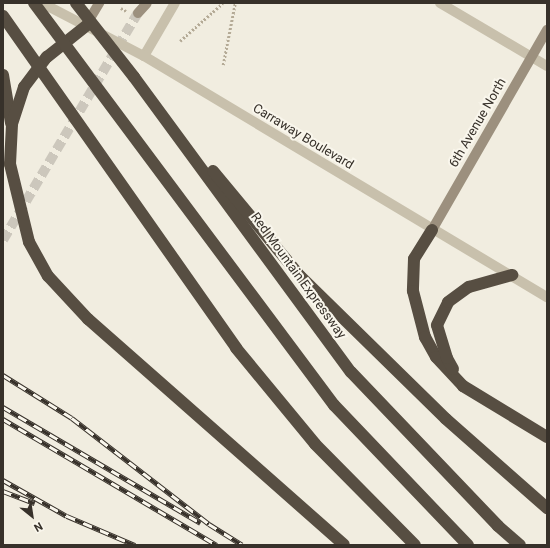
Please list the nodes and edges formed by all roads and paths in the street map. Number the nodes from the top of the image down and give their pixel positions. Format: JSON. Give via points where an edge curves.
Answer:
{"nodes":[{"id":1,"x":34,"y":3,"type":"edge"},
{"id":2,"x":42,"y":3,"type":"edge"},
{"id":3,"x":76,"y":3,"type":"edge"},
{"id":4,"x":99,"y":3,"type":"edge"},
{"id":5,"x":144,"y":3,"type":"edge"},
{"id":6,"x":147,"y":3,"type":"edge"},
{"id":7,"x":175,"y":3,"type":"edge"},
{"id":8,"x":223,"y":3,"type":"edge"},
{"id":9,"x":235,"y":3,"type":"edge"},
{"id":10,"x":440,"y":3,"type":"edge"},
{"id":11,"x":3,"y":16,"type":"edge"},
{"id":12,"x":86,"y":26,"type":"junction"},
{"id":13,"x":547,"y":30,"type":"edge"},
{"id":14,"x":180,"y":41,"type":"dead end"},
{"id":15,"x":144,"y":56,"type":"junction"},
{"id":16,"x":531,"y":58,"type":"junction"},
{"id":17,"x":223,"y":65,"type":"dead end"},
{"id":18,"x":547,"y":66,"type":"edge"},
{"id":19,"x":3,"y":75,"type":"edge"},
{"id":20,"x":134,"y":77,"type":"junction"},
{"id":21,"x":12,"y":124,"type":"junction"},
{"id":22,"x":432,"y":230,"type":"junction"},
{"id":23,"x":512,"y":275,"type":"junction"},
{"id":24,"x":547,"y":297,"type":"edge"},
{"id":25,"x":463,"y":386,"type":"junction"},
{"id":26,"x":547,"y":437,"type":"edge"},
{"id":27,"x":547,"y":508,"type":"edge"},
{"id":28,"x":344,"y":545,"type":"edge"},
{"id":29,"x":415,"y":545,"type":"edge"},
{"id":30,"x":468,"y":545,"type":"edge"},
{"id":31,"x":520,"y":545,"type":"edge"}],
"edges":[{"from":1,"to":30,"type":"highway","bridge":true,"via":[[334,405]]},
{"from":2,"to":12,"type":"street","name":"Carraway Boulevard"},
{"from":3,"to":20,"type":"highway","name":"Red Mountain Expressway","bridge":true},
{"from":4,"to":12,"type":"main road"},
{"from":5,"to":6,"type":"main road","via":[[138,13]]},
{"from":7,"to":15,"type":"street"},
{"from":8,"to":14,"type":"path"},
{"from":9,"to":17,"type":"path"},
{"from":10,"to":16,"type":"street"},
{"from":11,"to":29,"type":"highway","bridge":true,"via":[[236,348],[315,444]]},
{"from":12,"to":15,"type":"street","name":"Carraway Boulevard"},
{"from":12,"to":21,"type":"highway","via":[[47,57],[24,87]]},
{"from":13,"to":16,"type":"main road","name":"6th Avenue North"},
{"from":15,"to":22,"type":"street","name":"Carraway Boulevard"},
{"from":16,"to":18,"type":"street"},
{"from":16,"to":22,"type":"main road","name":"6th Avenue North"},
{"from":19,"to":21,"type":"highway"},
{"from":20,"to":27,"type":"highway","via":[[300,276],[446,419]]},
{"from":20,"to":31,"type":"highway","name":"Red Mountain Expressway","via":[[351,372],[498,526]]},
{"from":21,"to":28,"type":"highway","bridge":true,"via":[[10,164],[29,242],[48,276],[88,319]]},
{"from":22,"to":23,"type":"street","name":"Carraway Boulevard"},
{"from":22,"to":25,"type":"highway","via":[[414,259],[413,291],[425,337],[436,357]]},
{"from":23,"to":24,"type":"street","name":"Carraway Boulevard"},
{"from":23,"to":25,"type":"highway","via":[[469,288],[448,302],[437,325],[447,358]]},
{"from":25,"to":26,"type":"highway"}]}
